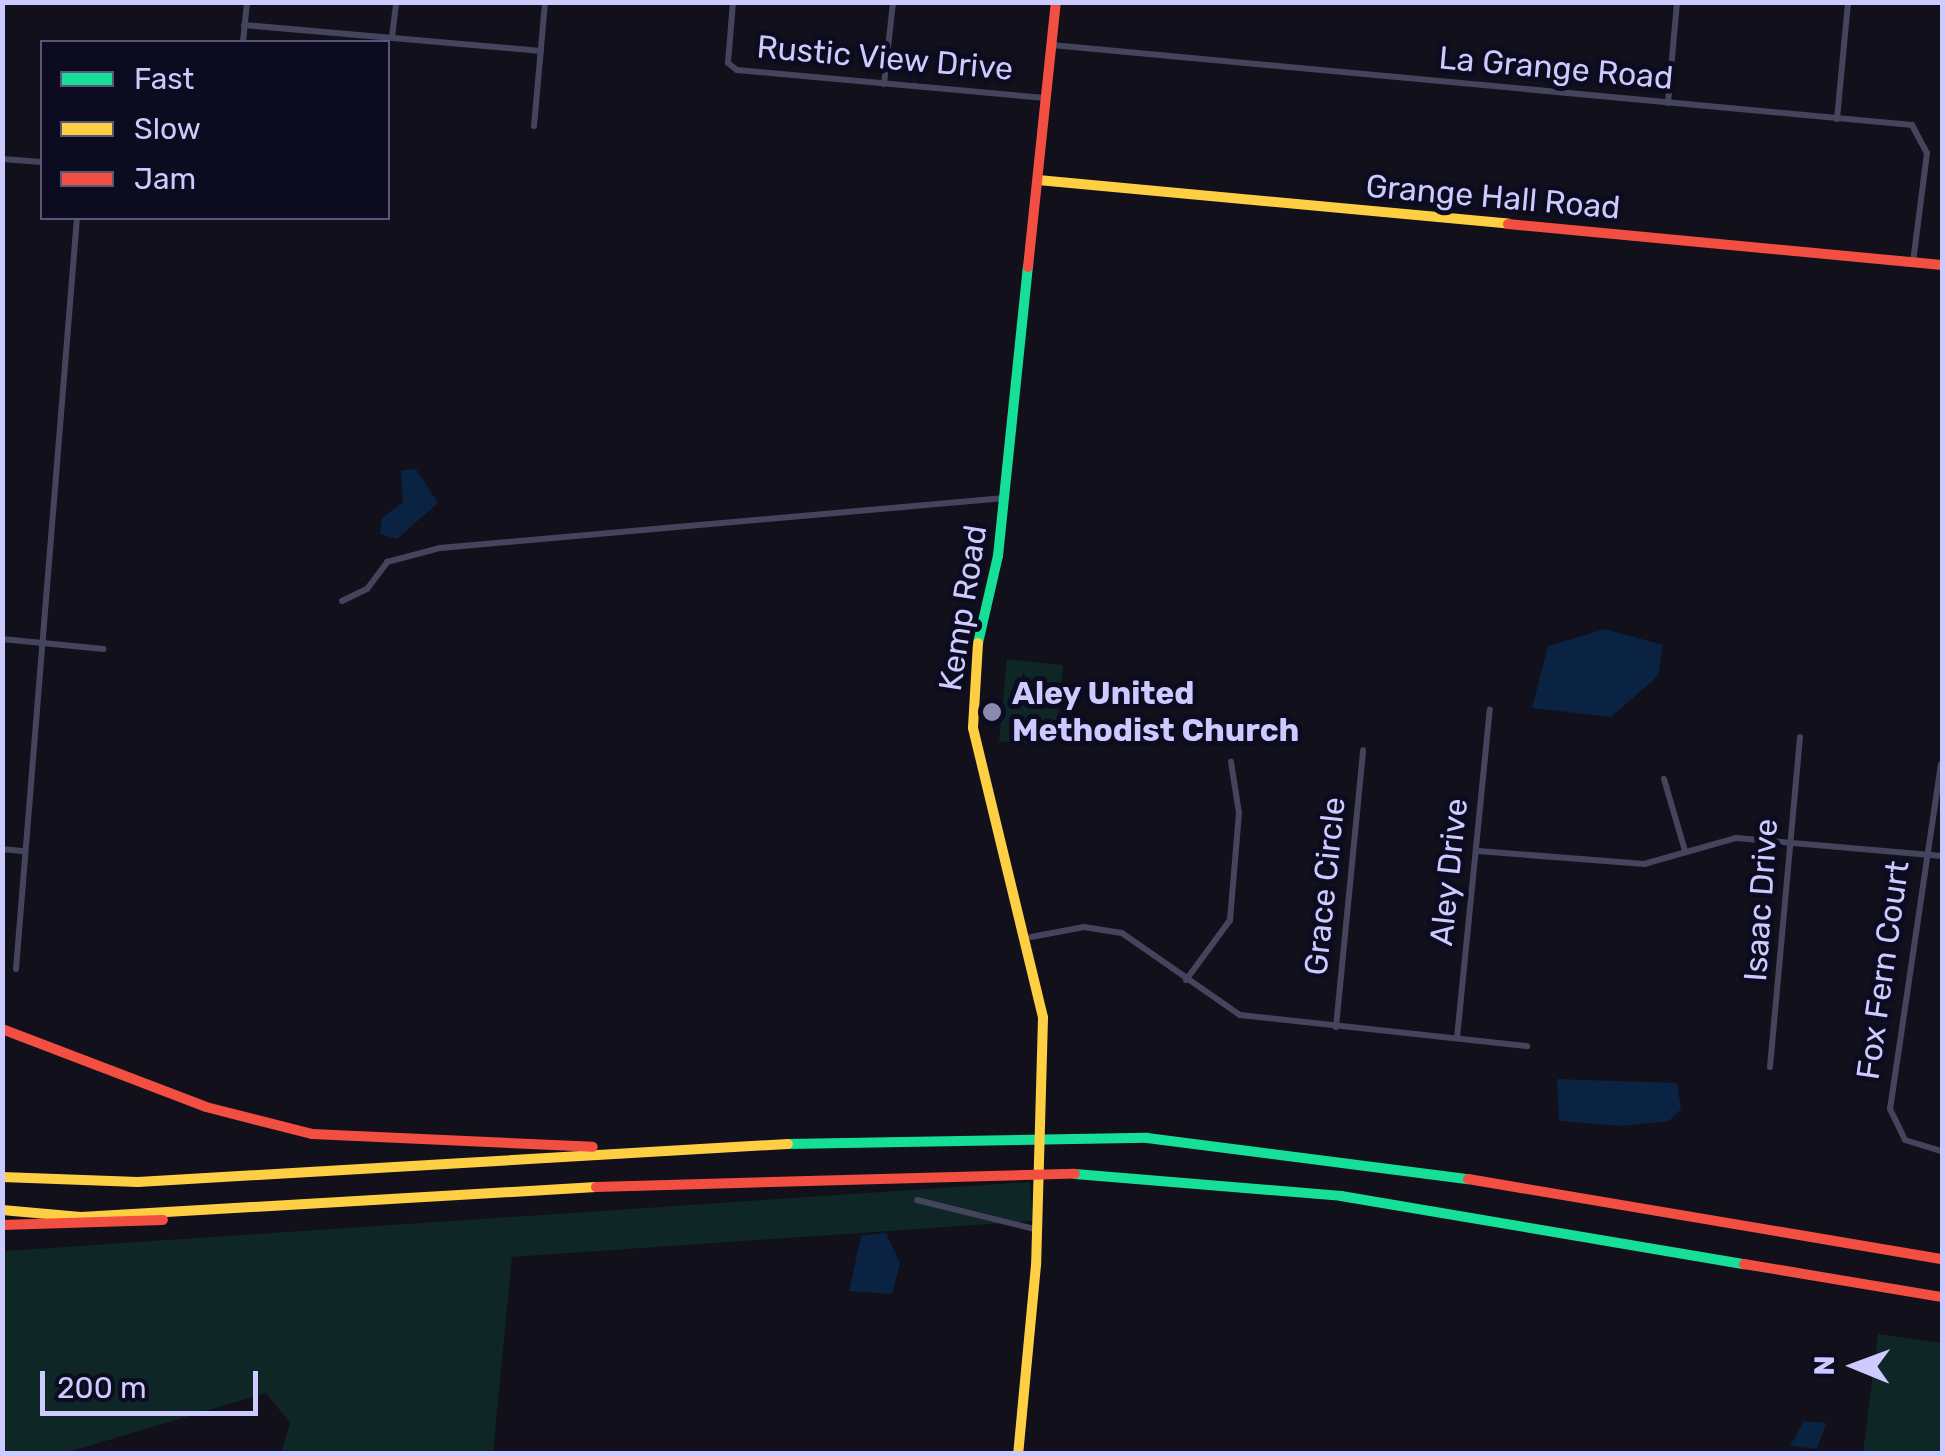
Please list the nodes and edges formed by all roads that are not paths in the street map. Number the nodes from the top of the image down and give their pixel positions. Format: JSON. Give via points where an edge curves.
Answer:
{"nodes":[{"id":1,"x":247,"y":2,"type":"edge"},
{"id":2,"x":396,"y":2,"type":"edge"},
{"id":3,"x":545,"y":2,"type":"edge"},
{"id":4,"x":733,"y":2,"type":"edge"},
{"id":5,"x":893,"y":2,"type":"edge"},
{"id":6,"x":1056,"y":2,"type":"edge"},
{"id":7,"x":1677,"y":2,"type":"edge"},
{"id":8,"x":1848,"y":2,"type":"edge"},
{"id":9,"x":244,"y":25,"type":"junction"},
{"id":10,"x":392,"y":37,"type":"junction"},
{"id":11,"x":243,"y":40,"type":"edge"},
{"id":12,"x":1052,"y":45,"type":"junction"},
{"id":13,"x":540,"y":52,"type":"junction"},
{"id":14,"x":884,"y":84,"type":"junction"},
{"id":15,"x":1047,"y":98,"type":"junction"},
{"id":16,"x":1668,"y":103,"type":"junction"},
{"id":17,"x":1837,"y":118,"type":"junction"},
{"id":18,"x":534,"y":126,"type":"dead end"},
{"id":19,"x":2,"y":159,"type":"edge"},
{"id":20,"x":40,"y":162,"type":"edge"},
{"id":21,"x":1038,"y":180,"type":"junction"},
{"id":22,"x":78,"y":220,"type":"edge"},
{"id":23,"x":1913,"y":263,"type":"junction"},
{"id":24,"x":1942,"y":265,"type":"edge"},
{"id":25,"x":1005,"y":498,"type":"junction"},
{"id":26,"x":342,"y":601,"type":"dead end"},
{"id":27,"x":2,"y":639,"type":"edge"},
{"id":28,"x":36,"y":642,"type":"junction"},
{"id":29,"x":104,"y":649,"type":"dead end"},
{"id":30,"x":1490,"y":710,"type":"dead end"},
{"id":31,"x":1800,"y":738,"type":"dead end"},
{"id":32,"x":1363,"y":750,"type":"dead end"},
{"id":33,"x":1232,"y":762,"type":"dead end"},
{"id":34,"x":1941,"y":764,"type":"edge"},
{"id":35,"x":1664,"y":780,"type":"dead end"},
{"id":36,"x":1790,"y":842,"type":"junction"},
{"id":37,"x":2,"y":850,"type":"edge"},
{"id":38,"x":22,"y":850,"type":"junction"},
{"id":39,"x":1478,"y":851,"type":"junction"},
{"id":40,"x":1686,"y":851,"type":"junction"},
{"id":41,"x":1925,"y":855,"type":"junction"},
{"id":42,"x":1942,"y":856,"type":"edge"},
{"id":43,"x":1031,"y":937,"type":"junction"},
{"id":44,"x":16,"y":969,"type":"dead end"},
{"id":45,"x":1186,"y":980,"type":"junction"},
{"id":46,"x":1336,"y":1026,"type":"junction"},
{"id":47,"x":2,"y":1029,"type":"edge"},
{"id":48,"x":1457,"y":1038,"type":"junction"},
{"id":49,"x":1527,"y":1046,"type":"dead end"},
{"id":50,"x":1770,"y":1067,"type":"dead end"},
{"id":51,"x":672,"y":1149,"type":"junction"},
{"id":52,"x":1942,"y":1152,"type":"edge"},
{"id":53,"x":2,"y":1177,"type":"edge"},
{"id":54,"x":917,"y":1200,"type":"dead end"},
{"id":55,"x":2,"y":1210,"type":"edge"},
{"id":56,"x":221,"y":1211,"type":"junction"},
{"id":57,"x":2,"y":1225,"type":"edge"},
{"id":58,"x":1038,"y":1230,"type":"junction"},
{"id":59,"x":1942,"y":1259,"type":"edge"},
{"id":60,"x":1942,"y":1298,"type":"edge"},
{"id":61,"x":1018,"y":1454,"type":"edge"}],
"edges":[{"from":1,"to":9,"type":"street"},
{"from":2,"to":10,"type":"street"},
{"from":3,"to":13,"type":"street"},
{"from":4,"to":14,"type":"street","name":"Rustic View Drive","via":[[728,56],[737,70]]},
{"from":5,"to":14,"type":"street"},
{"from":6,"to":12,"type":"main road","name":"Kemp Road"},
{"from":7,"to":16,"type":"street"},
{"from":8,"to":17,"type":"street"},
{"from":9,"to":10,"type":"street"},
{"from":9,"to":11,"type":"street"},
{"from":10,"to":13,"type":"street"},
{"from":12,"to":15,"type":"main road","name":"Kemp Road"},
{"from":12,"to":16,"type":"street","name":"La Grange Road"},
{"from":13,"to":18,"type":"street"},
{"from":14,"to":15,"type":"street","name":"Rustic View Drive"},
{"from":15,"to":21,"type":"main road","name":"Kemp Road"},
{"from":16,"to":17,"type":"street","name":"La Grange Road"},
{"from":17,"to":23,"type":"street","name":"La Grange Road","via":[[1924,134]]},
{"from":19,"to":20,"type":"street"},
{"from":21,"to":23,"type":"main road","name":"Grange Hall Road"},
{"from":21,"to":25,"type":"main road","name":"Kemp Road"},
{"from":22,"to":28,"type":"street"},
{"from":23,"to":24,"type":"main road","name":"Grange Hall Road"},
{"from":25,"to":26,"type":"street","via":[[440,548],[387,562],[366,589]]},
{"from":25,"to":43,"type":"main road","name":"Kemp Road","via":[[972,708]]},
{"from":27,"to":28,"type":"street"},
{"from":28,"to":29,"type":"street"},
{"from":28,"to":38,"type":"street"},
{"from":30,"to":39,"type":"street","name":"Aley Drive"},
{"from":31,"to":36,"type":"street","name":"Isaac Drive"},
{"from":32,"to":46,"type":"street","name":"Grace Circle"},
{"from":33,"to":45,"type":"street","via":[[1239,814],[1230,920]]},
{"from":34,"to":41,"type":"street","name":"Fox Fern Court"},
{"from":35,"to":40,"type":"street"},
{"from":36,"to":40,"type":"street","via":[[1736,838]]},
{"from":36,"to":41,"type":"street"},
{"from":36,"to":50,"type":"street","name":"Isaac Drive"},
{"from":37,"to":38,"type":"street"},
{"from":38,"to":44,"type":"street"},
{"from":39,"to":40,"type":"street","via":[[1634,865]]},
{"from":39,"to":48,"type":"street","name":"Aley Drive"},
{"from":41,"to":42,"type":"street"},
{"from":41,"to":52,"type":"street","name":"Fox Fern Court","via":[[1890,1109],[1905,1140]]},
{"from":43,"to":45,"type":"street","via":[[1084,927],[1122,932]]},
{"from":43,"to":58,"type":"main road","name":"Kemp Road","via":[[1044,1093]]},
{"from":45,"to":46,"type":"street","via":[[1240,1015]]},
{"from":46,"to":48,"type":"street"},
{"from":47,"to":51,"type":"main road","via":[[206,1107],[312,1134]]},
{"from":48,"to":49,"type":"street"},
{"from":51,"to":53,"type":"main road","via":[[138,1182]]},
{"from":51,"to":59,"type":"main road","via":[[942,1135],[1164,1140],[1373,1163]]},
{"from":54,"to":58,"type":"street"},
{"from":55,"to":56,"type":"main road"},
{"from":56,"to":57,"type":"main road","via":[[122,1226]]},
{"from":56,"to":60,"type":"main road","via":[[608,1186],[1058,1173],[1341,1196]]},
{"from":58,"to":61,"type":"main road","name":"Kemp Road"}]}
